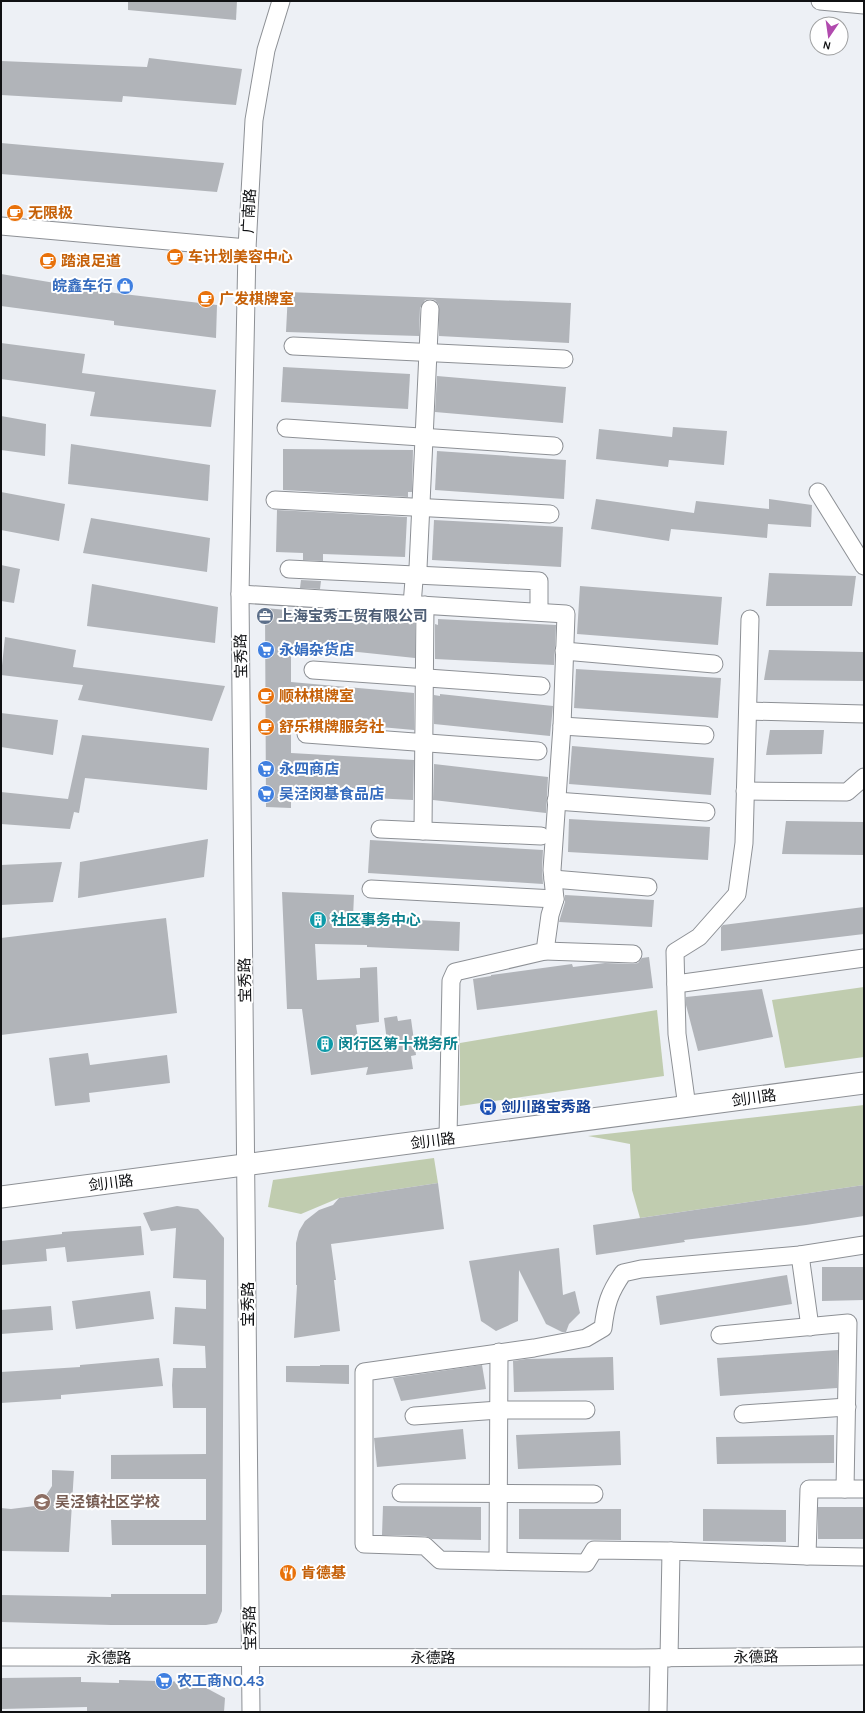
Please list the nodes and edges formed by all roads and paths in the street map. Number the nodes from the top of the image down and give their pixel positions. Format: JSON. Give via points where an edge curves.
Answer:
{"nodes":[{"id":1,"x":281,"y":1,"type":"edge"},
{"id":2,"x":820,"y":1,"type":"edge"},
{"id":3,"x":864,"y":5,"type":"edge"},
{"id":4,"x":1,"y":226,"type":"edge"},
{"id":5,"x":248,"y":248,"type":"junction"},
{"id":6,"x":430,"y":309,"type":"dead end"},
{"id":7,"x":293,"y":346,"type":"dead end"},
{"id":8,"x":428,"y":353,"type":"junction"},
{"id":9,"x":564,"y":359,"type":"dead end"},
{"id":10,"x":286,"y":428,"type":"dead end"},
{"id":11,"x":424,"y":437,"type":"junction"},
{"id":12,"x":554,"y":446,"type":"dead end"},
{"id":13,"x":818,"y":492,"type":"dead end"},
{"id":14,"x":275,"y":500,"type":"dead end"},
{"id":15,"x":421,"y":508,"type":"junction"},
{"id":16,"x":550,"y":514,"type":"dead end"},
{"id":17,"x":864,"y":566,"type":"edge"},
{"id":18,"x":289,"y":568,"type":"dead end"},
{"id":19,"x":416,"y":575,"type":"junction"},
{"id":20,"x":240,"y":594,"type":"junction"},
{"id":21,"x":419,"y":605,"type":"junction"},
{"id":22,"x":539,"y":612,"type":"junction"},
{"id":23,"x":750,"y":618,"type":"dead end"},
{"id":24,"x":564,"y":651,"type":"junction"},
{"id":25,"x":714,"y":664,"type":"dead end"},
{"id":26,"x":313,"y":670,"type":"dead end"},
{"id":27,"x":424,"y":677,"type":"junction"},
{"id":28,"x":541,"y":686,"type":"dead end"},
{"id":29,"x":748,"y":711,"type":"junction"},
{"id":30,"x":864,"y":714,"type":"edge"},
{"id":31,"x":562,"y":726,"type":"junction"},
{"id":32,"x":306,"y":734,"type":"dead end"},
{"id":33,"x":705,"y":735,"type":"dead end"},
{"id":34,"x":423,"y":743,"type":"junction"},
{"id":35,"x":538,"y":751,"type":"dead end"},
{"id":36,"x":864,"y":777,"type":"edge"},
{"id":37,"x":745,"y":791,"type":"junction"},
{"id":38,"x":556,"y":801,"type":"junction"},
{"id":39,"x":706,"y":812,"type":"dead end"},
{"id":40,"x":380,"y":829,"type":"dead end"},
{"id":41,"x":423,"y":831,"type":"junction"},
{"id":42,"x":540,"y":836,"type":"dead end"},
{"id":43,"x":553,"y":879,"type":"junction"},
{"id":44,"x":648,"y":887,"type":"dead end"},
{"id":45,"x":371,"y":889,"type":"dead end"},
{"id":46,"x":555,"y":899,"type":"junction"},
{"id":47,"x":545,"y":951,"type":"junction"},
{"id":48,"x":633,"y":954,"type":"dead end"},
{"id":49,"x":864,"y":958,"type":"edge"},
{"id":50,"x":676,"y":984,"type":"junction"},
{"id":51,"x":864,"y":1083,"type":"edge"},
{"id":52,"x":687,"y":1107,"type":"junction"},
{"id":53,"x":448,"y":1138,"type":"junction"},
{"id":54,"x":247,"y":1165,"type":"junction"},
{"id":55,"x":1,"y":1196,"type":"edge"},
{"id":56,"x":864,"y":1245,"type":"edge"},
{"id":57,"x":800,"y":1255,"type":"junction"},
{"id":58,"x":810,"y":1327,"type":"junction"},
{"id":59,"x":720,"y":1335,"type":"dead end"},
{"id":60,"x":499,"y":1352,"type":"junction"},
{"id":61,"x":847,"y":1407,"type":"junction"},
{"id":62,"x":499,"y":1410,"type":"junction"},
{"id":63,"x":586,"y":1410,"type":"dead end"},
{"id":64,"x":743,"y":1414,"type":"dead end"},
{"id":65,"x":414,"y":1416,"type":"dead end"},
{"id":66,"x":845,"y":1489,"type":"junction"},
{"id":67,"x":864,"y":1489,"type":"edge"},
{"id":68,"x":401,"y":1493,"type":"dead end"},
{"id":69,"x":498,"y":1494,"type":"junction"},
{"id":70,"x":594,"y":1494,"type":"dead end"},
{"id":71,"x":671,"y":1550,"type":"junction"},
{"id":72,"x":807,"y":1556,"type":"junction"},
{"id":73,"x":864,"y":1557,"type":"edge"},
{"id":74,"x":498,"y":1561,"type":"junction"},
{"id":75,"x":864,"y":1656,"type":"edge"},
{"id":76,"x":1,"y":1657,"type":"edge"},
{"id":77,"x":250,"y":1657,"type":"junction"},
{"id":78,"x":664,"y":1658,"type":"junction"},
{"id":79,"x":251,"y":1712,"type":"edge"},
{"id":80,"x":658,"y":1712,"type":"edge"}],
"edges":[{"from":1,"to":5,"type":"street","name":"广南路","via":[[266,50],[254,120]]},
{"from":2,"to":3,"type":"street"},
{"from":4,"to":5,"type":"street","name":"广南路"},
{"from":5,"to":20,"type":"street","name":"宝秀路"},
{"from":6,"to":8,"type":"street"},
{"from":7,"to":8,"type":"street"},
{"from":8,"to":9,"type":"street"},
{"from":8,"to":11,"type":"street"},
{"from":10,"to":11,"type":"street"},
{"from":11,"to":12,"type":"street"},
{"from":11,"to":15,"type":"street"},
{"from":13,"to":17,"type":"street"},
{"from":14,"to":15,"type":"street"},
{"from":15,"to":16,"type":"street"},
{"from":15,"to":19,"type":"street"},
{"from":18,"to":19,"type":"street"},
{"from":19,"to":21,"type":"street","via":[[414,580]]},
{"from":19,"to":22,"type":"street","via":[[540,581]]},
{"from":20,"to":21,"type":"street"},
{"from":20,"to":54,"type":"street","name":"宝秀路"},
{"from":21,"to":22,"type":"street"},
{"from":21,"to":27,"type":"street"},
{"from":22,"to":24,"type":"street","via":[[566,614]]},
{"from":23,"to":29,"type":"street"},
{"from":24,"to":25,"type":"street"},
{"from":24,"to":31,"type":"street"},
{"from":26,"to":27,"type":"street"},
{"from":27,"to":28,"type":"street"},
{"from":27,"to":34,"type":"street"},
{"from":29,"to":30,"type":"street"},
{"from":29,"to":37,"type":"street"},
{"from":31,"to":33,"type":"street"},
{"from":31,"to":38,"type":"street"},
{"from":32,"to":34,"type":"street"},
{"from":34,"to":35,"type":"street"},
{"from":34,"to":41,"type":"street"},
{"from":36,"to":37,"type":"street","via":[[847,792]]},
{"from":37,"to":50,"type":"street","via":[[744,843],[737,894],[699,937],[675,952]]},
{"from":38,"to":39,"type":"street"},
{"from":38,"to":43,"type":"street"},
{"from":40,"to":41,"type":"street"},
{"from":41,"to":42,"type":"street"},
{"from":43,"to":44,"type":"street"},
{"from":43,"to":46,"type":"street"},
{"from":45,"to":46,"type":"street"},
{"from":46,"to":47,"type":"street"},
{"from":47,"to":48,"type":"street"},
{"from":47,"to":53,"type":"street","via":[[455,972],[451,981]]},
{"from":49,"to":50,"type":"street"},
{"from":50,"to":52,"type":"street","via":[[677,1034]]},
{"from":51,"to":52,"type":"main road","name":"剑川路"},
{"from":52,"to":53,"type":"main road","name":"剑川路"},
{"from":53,"to":54,"type":"main road","name":"剑川路"},
{"from":54,"to":55,"type":"main road","name":"剑川路"},
{"from":54,"to":77,"type":"street","name":"宝秀路"},
{"from":56,"to":57,"type":"street"},
{"from":57,"to":58,"type":"street"},
{"from":57,"to":60,"type":"street","via":[[641,1269],[623,1274],[612,1290],[603,1328],[586,1338]]},
{"from":58,"to":59,"type":"street"},
{"from":58,"to":61,"type":"street","via":[[848,1323]]},
{"from":60,"to":62,"type":"street"},
{"from":60,"to":74,"type":"street","via":[[364,1372],[363,1418],[364,1544],[425,1546],[440,1560]]},
{"from":61,"to":64,"type":"street"},
{"from":61,"to":66,"type":"street"},
{"from":62,"to":63,"type":"street"},
{"from":62,"to":65,"type":"street"},
{"from":62,"to":69,"type":"street"},
{"from":66,"to":67,"type":"street"},
{"from":66,"to":72,"type":"street","via":[[809,1489]]},
{"from":68,"to":69,"type":"street"},
{"from":69,"to":70,"type":"street"},
{"from":69,"to":74,"type":"street"},
{"from":71,"to":72,"type":"street"},
{"from":71,"to":74,"type":"street","via":[[594,1550],[586,1563]]},
{"from":71,"to":78,"type":"street"},
{"from":72,"to":73,"type":"street"},
{"from":75,"to":78,"type":"street","name":"永德路"},
{"from":76,"to":77,"type":"street","name":"永德路"},
{"from":77,"to":78,"type":"street","name":"永德路"},
{"from":77,"to":79,"type":"street","name":"宝秀路"},
{"from":78,"to":80,"type":"street"}]}
